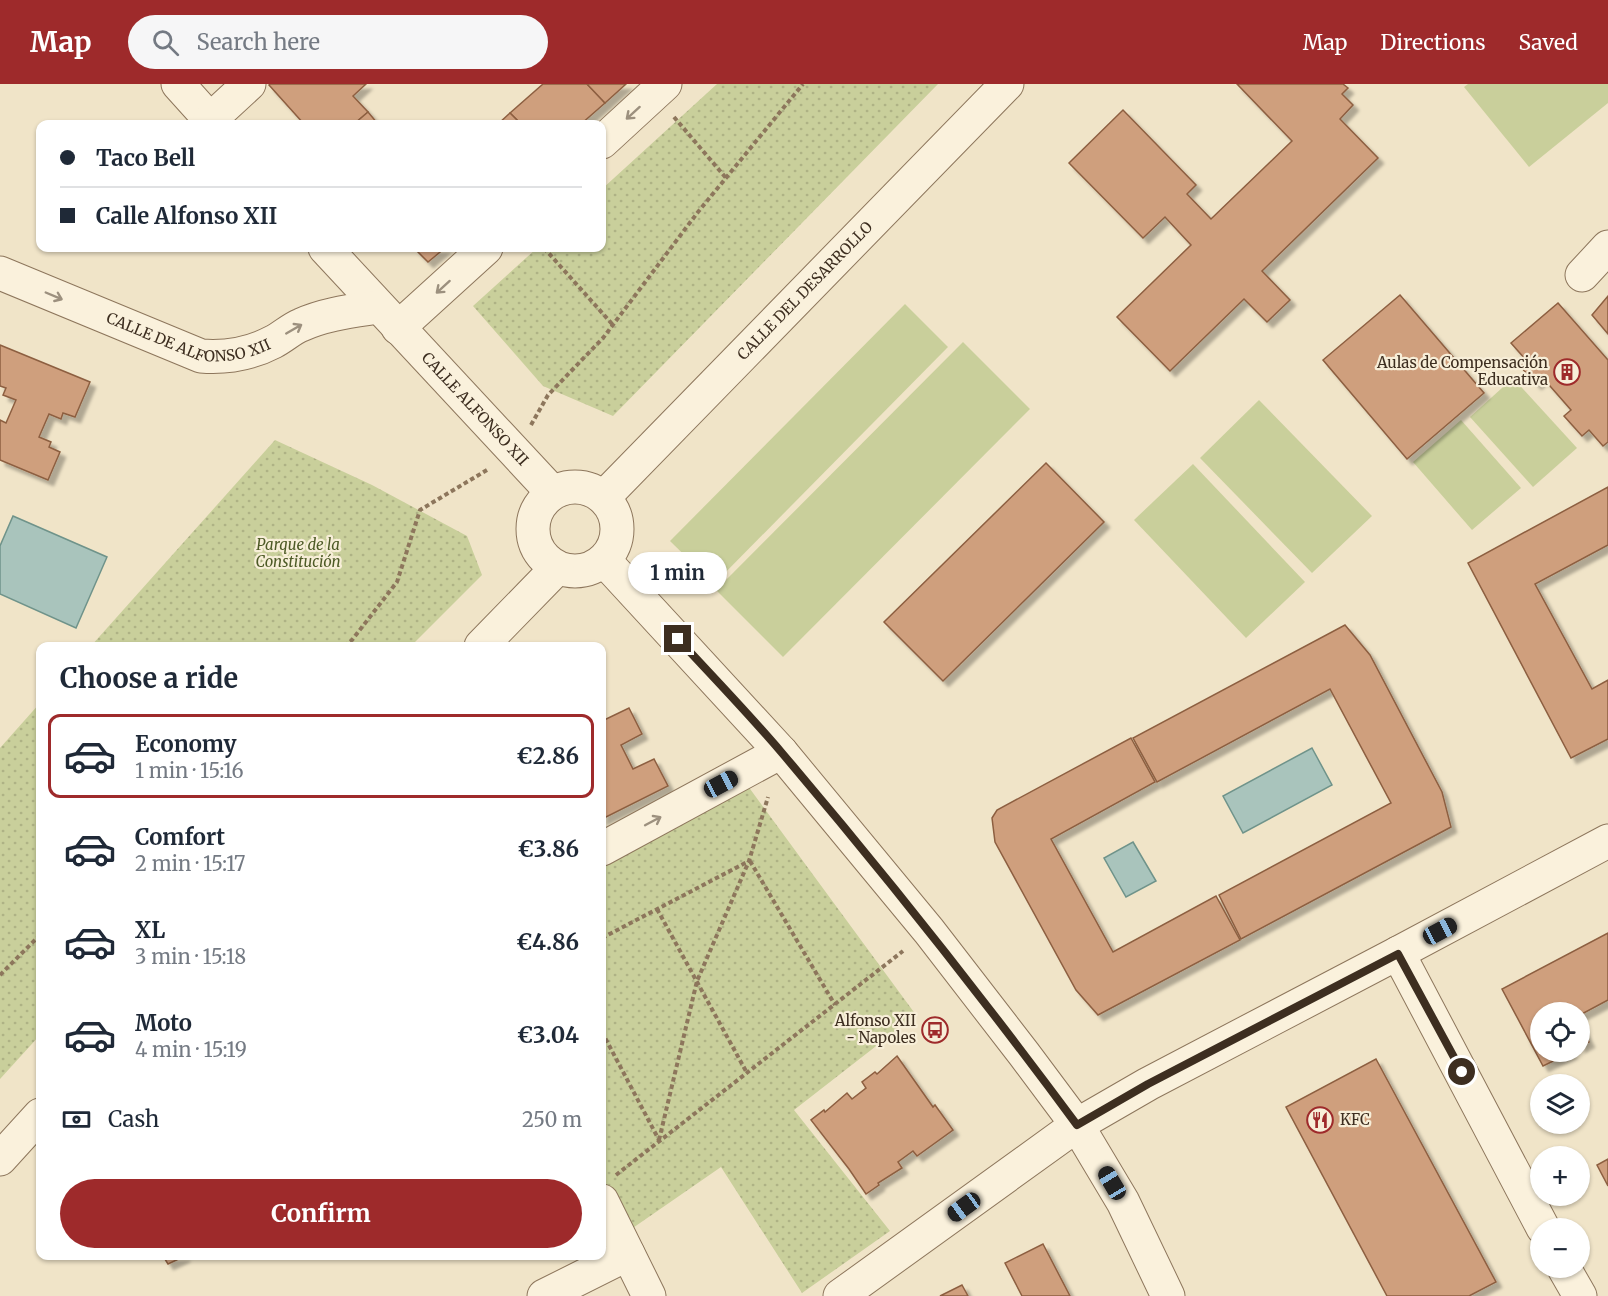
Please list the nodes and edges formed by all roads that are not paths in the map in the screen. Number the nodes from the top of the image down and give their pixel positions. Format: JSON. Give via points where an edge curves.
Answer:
{"nodes":[{"id":1,"x":178,"y":84,"type":"edge"},
{"id":2,"x":249,"y":84,"type":"edge"},
{"id":3,"x":1007,"y":84,"type":"edge"},
{"id":4,"x":660,"y":89,"type":"edge"},
{"id":5,"x":210,"y":120,"type":"edge"},
{"id":6,"x":214,"y":120,"type":"edge"},
{"id":7,"x":606,"y":138,"type":"edge"},
{"id":8,"x":1608,"y":247,"type":"edge"},
{"id":9,"x":329,"y":252,"type":"edge"},
{"id":10,"x":480,"y":252,"type":"edge"},
{"id":11,"x":0,"y":273,"type":"edge"},
{"id":12,"x":1582,"y":276,"type":"dead end"},
{"id":13,"x":388,"y":318,"type":"junction"},
{"id":14,"x":552,"y":492,"type":"junction"},
{"id":15,"x":604,"y":497,"type":"junction"},
{"id":16,"x":604,"y":560,"type":"junction"},
{"id":17,"x":557,"y":568,"type":"junction"},
{"id":18,"x":485,"y":642,"type":"edge"},
{"id":19,"x":781,"y":752,"type":"junction"},
{"id":20,"x":1608,"y":841,"type":"edge"},
{"id":21,"x":606,"y":847,"type":"edge"},
{"id":22,"x":1398,"y":954,"type":"junction"},
{"id":23,"x":36,"y":1119,"type":"edge"},
{"id":24,"x":1077,"y":1125,"type":"junction"},
{"id":25,"x":0,"y":1159,"type":"edge"},
{"id":26,"x":606,"y":1190,"type":"edge"},
{"id":27,"x":1538,"y":1218,"type":"edge"},
{"id":28,"x":628,"y":1254,"type":"junction"},
{"id":29,"x":1570,"y":1278,"type":"edge"},
{"id":30,"x":544,"y":1296,"type":"edge"},
{"id":31,"x":649,"y":1296,"type":"edge"},
{"id":32,"x":840,"y":1296,"type":"edge"},
{"id":33,"x":1168,"y":1296,"type":"edge"},
{"id":34,"x":1580,"y":1296,"type":"edge"}],
"edges":[{"from":1,"to":5,"type":"street"},
{"from":2,"to":6,"type":"street"},
{"from":3,"to":15,"type":"street","name":"CALLE DEL DESARROLLO"},
{"from":4,"to":7,"type":"street","one_way":true},
{"from":8,"to":12,"type":"street"},
{"from":9,"to":13,"type":"street","name":"CALLE ALFONSO XII"},
{"from":10,"to":13,"type":"street","one_way":true},
{"from":11,"to":13,"type":"street","name":"CALLE DE ALFONSO XII","one_way":true,"via":[[201,356],[223,358],[254,350],[321,317]]},
{"from":13,"to":14,"type":"street","name":"CALLE ALFONSO XII"},
{"from":14,"to":15,"type":"street","via":[[579,486]]},
{"from":14,"to":17,"type":"street","via":[[537,509],[532,531],[539,553]]},
{"from":15,"to":16,"type":"street","via":[[617,521],[618,536]]},
{"from":16,"to":17,"type":"street","via":[[582,571]]},
{"from":16,"to":19,"type":"street"},
{"from":17,"to":18,"type":"street"},
{"from":21,"to":19,"type":"street","one_way":true},
{"from":19,"to":24,"type":"street","via":[[929,931]]},
{"from":20,"to":22,"type":"street"},
{"from":22,"to":24,"type":"street"},
{"from":22,"to":27,"type":"street"},
{"from":23,"to":25,"type":"street"},
{"from":24,"to":32,"type":"street"},
{"from":24,"to":33,"type":"street","via":[[1123,1202]]},
{"from":26,"to":28,"type":"street"},
{"from":28,"to":30,"type":"street"},
{"from":28,"to":31,"type":"street"},
{"from":29,"to":34,"type":"street"}]}
